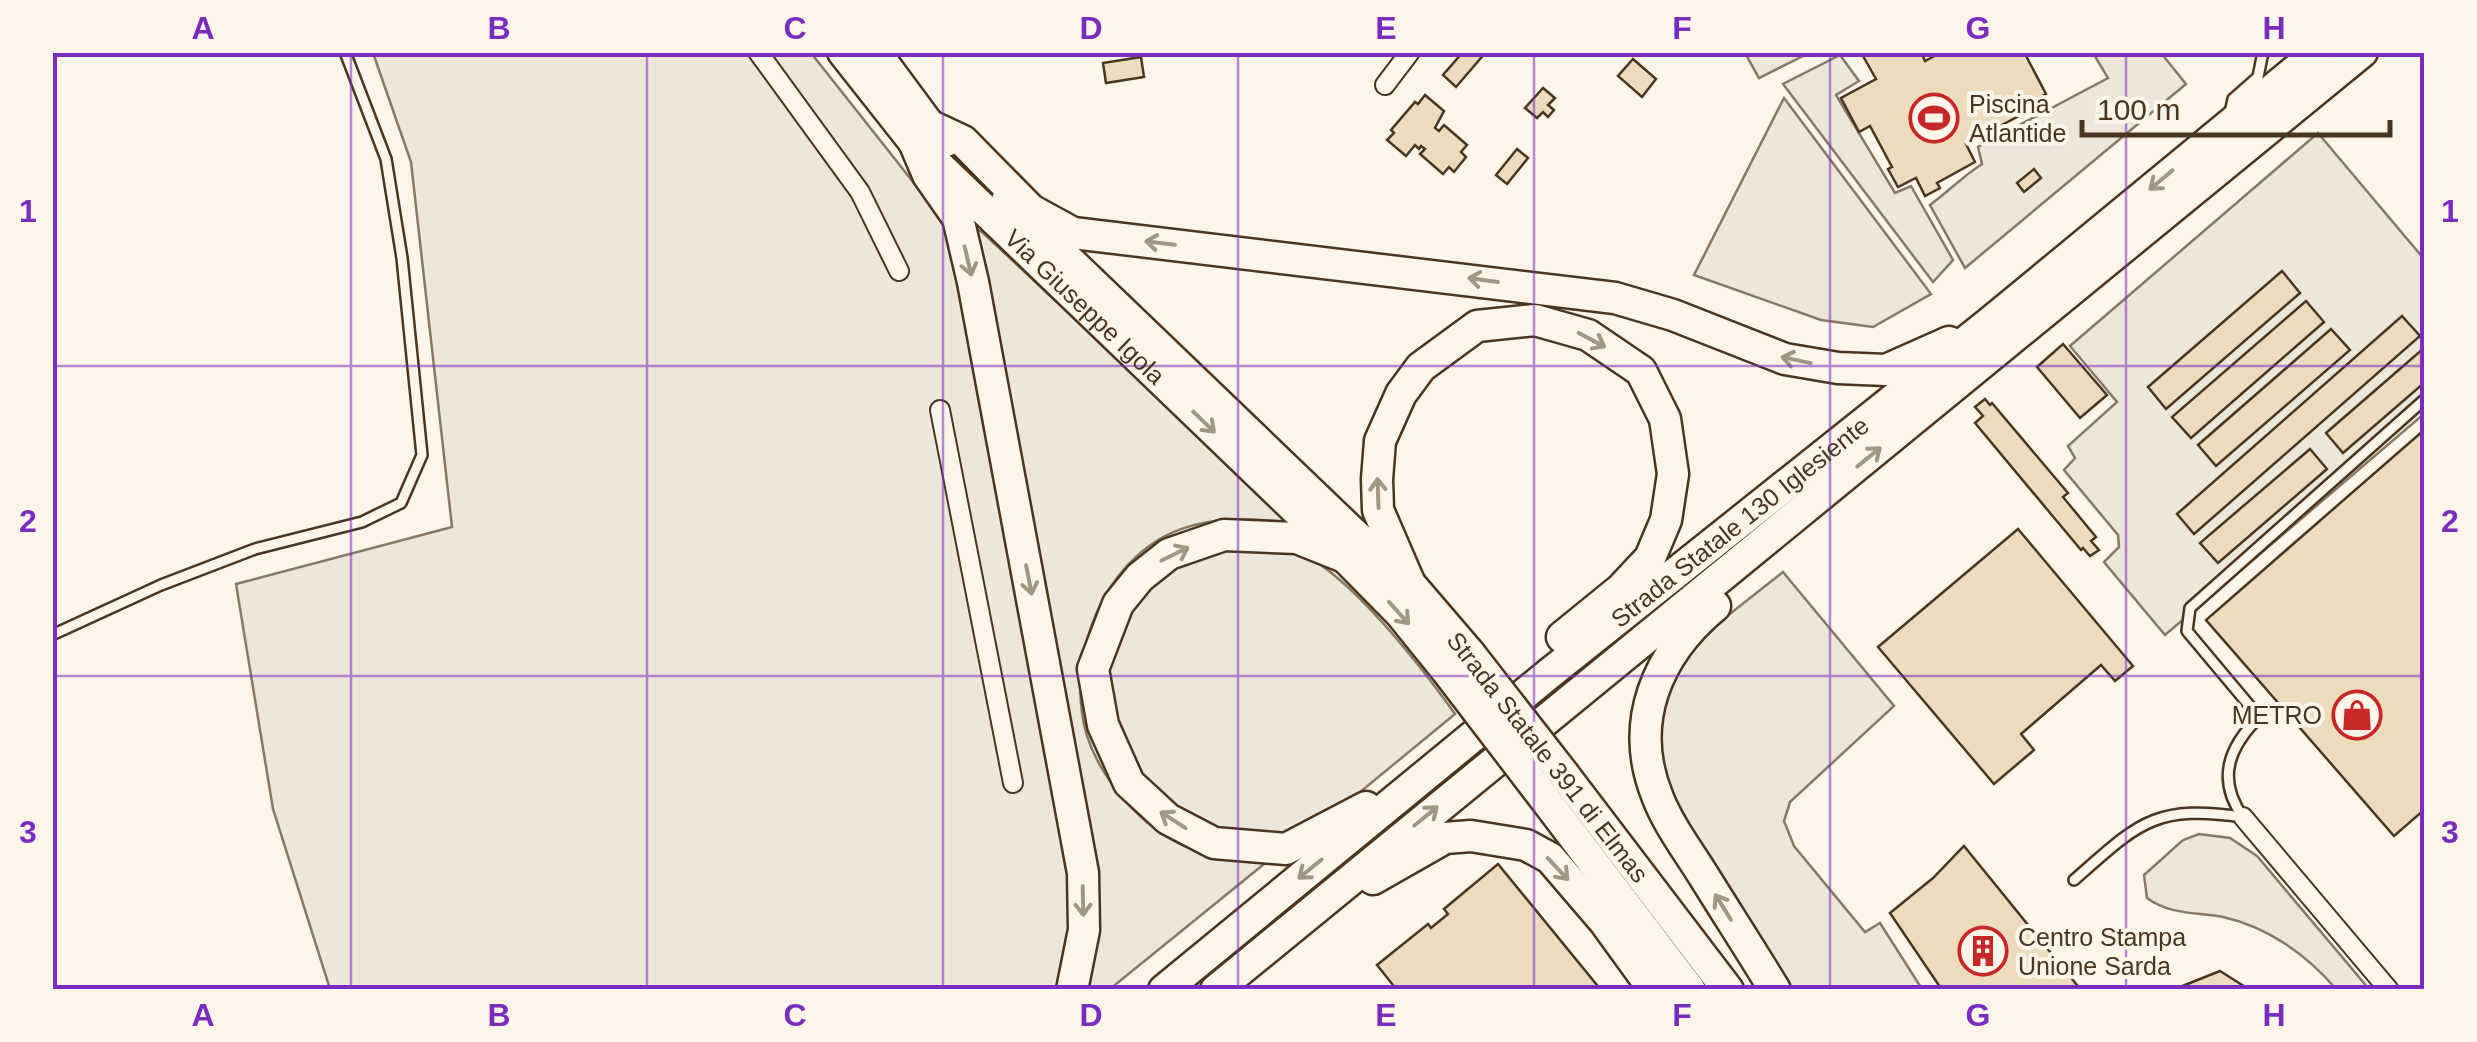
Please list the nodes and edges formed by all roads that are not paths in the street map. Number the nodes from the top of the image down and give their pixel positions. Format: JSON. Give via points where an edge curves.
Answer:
{"nodes":[{"id":1,"x":346,"y":52,"type":"edge"},
{"id":2,"x":758,"y":52,"type":"edge"},
{"id":3,"x":843,"y":52,"type":"edge"},
{"id":4,"x":875,"y":52,"type":"edge"},
{"id":5,"x":1410,"y":52,"type":"edge"},
{"id":6,"x":2264,"y":52,"type":"edge"},
{"id":7,"x":2318,"y":52,"type":"edge"},
{"id":8,"x":2362,"y":52,"type":"edge"},
{"id":9,"x":1385,"y":86,"type":"dead end"},
{"id":10,"x":2228,"y":125,"type":"junction"},
{"id":11,"x":922,"y":133,"type":"junction"},
{"id":12,"x":899,"y":271,"type":"dead end"},
{"id":13,"x":1988,"y":324,"type":"junction"},
{"id":14,"x":2424,"y":400,"type":"edge"},
{"id":15,"x":940,"y":410,"type":"dead end"},
{"id":16,"x":1824,"y":494,"type":"junction"},
{"id":17,"x":1346,"y":548,"type":"junction"},
{"id":18,"x":1410,"y":584,"type":"junction"},
{"id":19,"x":52,"y":635,"type":"edge"},
{"id":20,"x":1458,"y":662,"type":"junction"},
{"id":21,"x":1550,"y":673,"type":"junction"},
{"id":22,"x":1422,"y":778,"type":"junction"},
{"id":23,"x":1013,"y":783,"type":"dead end"},
{"id":24,"x":1554,"y":786,"type":"junction"},
{"id":25,"x":2242,"y":817,"type":"junction"},
{"id":26,"x":2074,"y":880,"type":"dead end"},
{"id":27,"x":1312,"y":910,"type":"junction"},
{"id":28,"x":1072,"y":990,"type":"edge"},
{"id":29,"x":1164,"y":990,"type":"edge"},
{"id":30,"x":1216,"y":990,"type":"edge"},
{"id":31,"x":1654,"y":990,"type":"edge"},
{"id":32,"x":1690,"y":990,"type":"edge"},
{"id":33,"x":1728,"y":990,"type":"edge"},
{"id":34,"x":1775,"y":990,"type":"edge"},
{"id":35,"x":2388,"y":990,"type":"edge"}],
"edges":[{"from":1,"to":19,"type":"lane","via":[[386,159],[402,258],[422,455],[401,503],[362,522],[256,549]]},
{"from":2,"to":12,"type":"street","via":[[860,192]]},
{"from":3,"to":11,"type":"main road","name":"Via Giuseppe Igola"},
{"from":4,"to":11,"type":"main road","name":"Via Giuseppe Igola"},
{"from":5,"to":9,"type":"street"},
{"from":6,"to":10,"type":"lane","via":[[2258,77],[2233,100]]},
{"from":7,"to":10,"type":"main road","name":"Strada Statale 130 Iglesiente"},
{"from":16,"to":8,"type":"main road","name":"Strada Statale 130 Iglesiente","one_way":true},
{"from":10,"to":13,"type":"main road","name":"Strada Statale 130 Iglesiente","one_way":true},
{"from":13,"to":11,"type":"main road","one_way":true,"via":[[1886,370],[1838,368],[1785,359],[1615,298],[1073,232],[1031,210],[963,140]]},
{"from":11,"to":17,"type":"main road","name":"Via Giuseppe Igola"},
{"from":11,"to":28,"type":"main road","one_way":true,"via":[[928,176],[958,218],[1083,873],[1084,930]]},
{"from":13,"to":21,"type":"main road","name":"Strada Statale 130 Iglesiente"},
{"from":14,"to":25,"type":"lane","via":[[2190,608],[2186,631],[2259,717],[2239,737],[2227,773],[2230,799]]},
{"from":15,"to":23,"type":"street"},
{"from":27,"to":16,"type":"main road","name":"Strada Statale 130 Iglesiente","one_way":true},
{"from":34,"to":16,"type":"main road","one_way":true,"via":[[1658,799],[1646,760],[1646,715],[1660,670],[1688,628],[1795,539]]},
{"from":17,"to":18,"type":"main road","name":"Strada Statale 391 di Elmas"},
{"from":17,"to":20,"type":"main road","name":"Strada Statale 391 di Elmas","one_way":true,"via":[[1400,614]]},
{"from":22,"to":17,"type":"main road","one_way":true,"via":[[1286,849],[1214,843],[1168,819],[1128,783],[1103,725],[1094,669],[1118,604],[1169,554],[1224,535]]},
{"from":18,"to":20,"type":"main road","name":"Strada Statale 391 di Elmas"},
{"from":18,"to":21,"type":"main road","one_way":true,"via":[[1377,495],[1380,441],[1421,367],[1477,326],[1535,320],[1588,335],[1641,371],[1665,419],[1673,474],[1666,520],[1650,558],[1557,642]]},
{"from":20,"to":24,"type":"main road","name":"Strada Statale 391 di Elmas","bridge":true},
{"from":21,"to":22,"type":"main road","name":"Strada Statale 130 Iglesiente"},
{"from":22,"to":29,"type":"main road","name":"Strada Statale 130 Iglesiente","one_way":true},
{"from":24,"to":32,"type":"main road","name":"Strada Statale 391 di Elmas"},
{"from":24,"to":33,"type":"main road","name":"Strada Statale 391 di Elmas"},
{"from":25,"to":26,"type":"lane","via":[[2162,815],[2133,828]]},
{"from":25,"to":35,"type":"street"},
{"from":27,"to":30,"type":"main road","name":"Strada Statale 130 Iglesiente"},
{"from":27,"to":31,"type":"main road","one_way":true,"via":[[1445,838],[1526,845],[1550,858]]}]}
